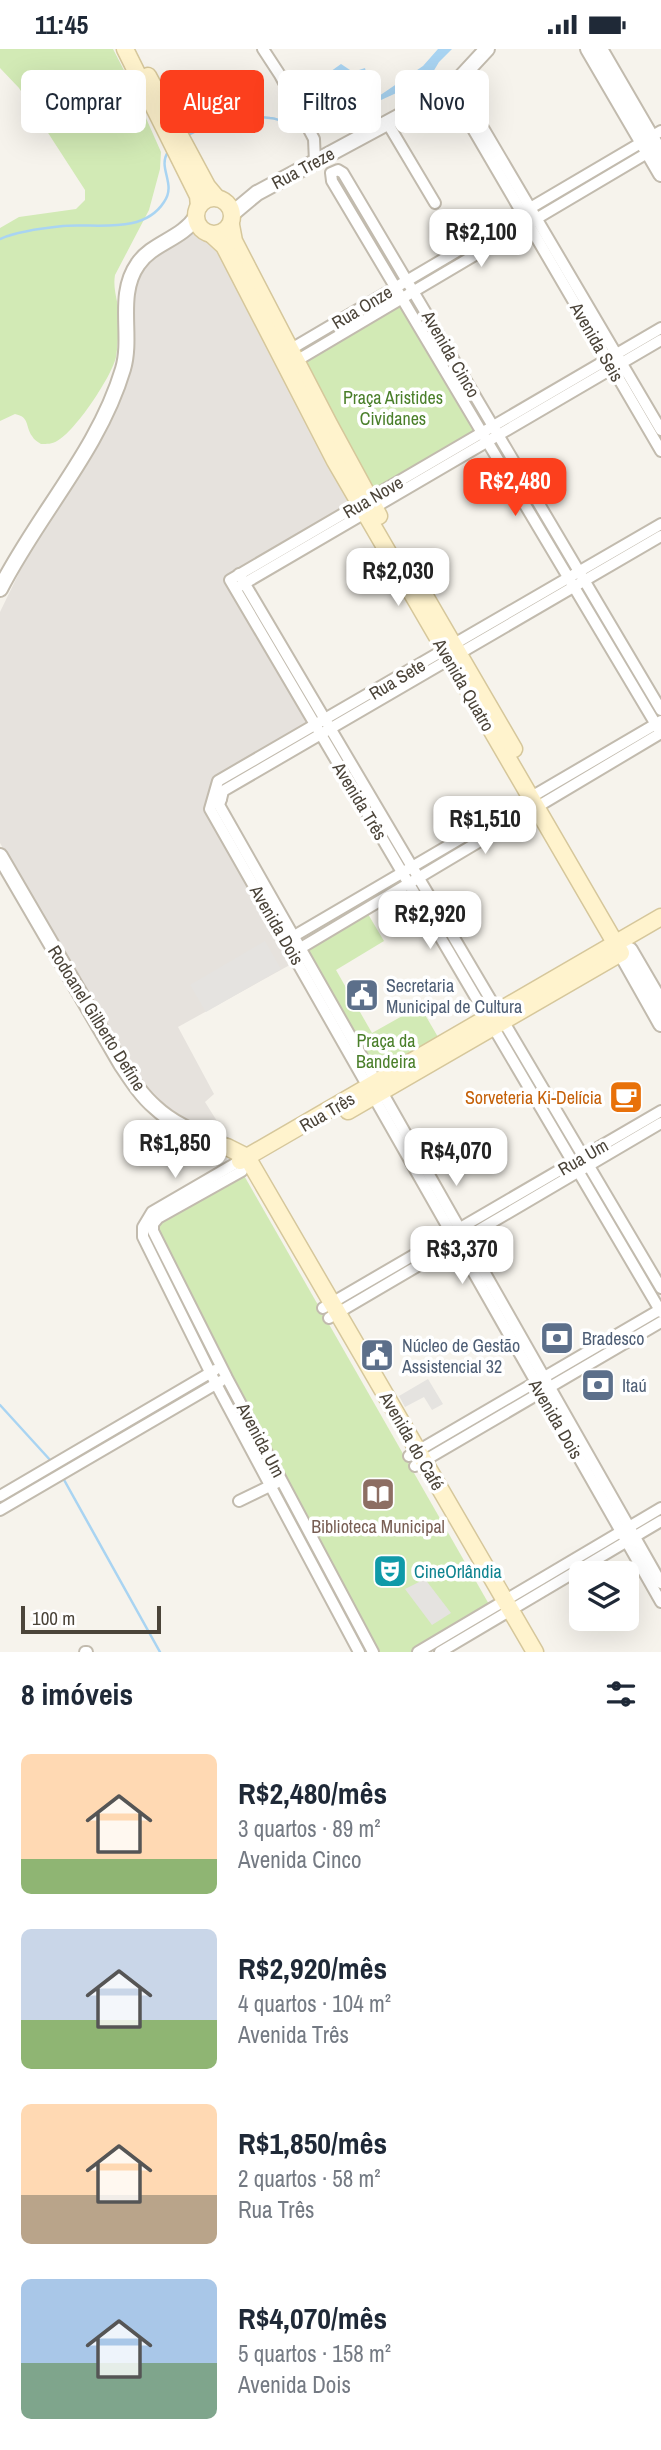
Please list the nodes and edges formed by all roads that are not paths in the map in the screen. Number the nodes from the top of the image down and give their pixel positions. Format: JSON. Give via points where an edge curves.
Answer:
{"nodes":[{"id":1,"x":125,"y":49,"type":"edge"},
{"id":2,"x":133,"y":49,"type":"edge"},
{"id":3,"x":263,"y":49,"type":"edge"},
{"id":4,"x":487,"y":49,"type":"edge"},
{"id":5,"x":588,"y":49,"type":"edge"},
{"id":6,"x":600,"y":49,"type":"edge"},
{"id":7,"x":467,"y":70,"type":"edge"},
{"id":8,"x":160,"y":108,"type":"edge"},
{"id":9,"x":160,"y":112,"type":"edge"},
{"id":10,"x":395,"y":120,"type":"edge"},
{"id":11,"x":388,"y":124,"type":"junction"},
{"id":12,"x":172,"y":133,"type":"edge"},
{"id":13,"x":480,"y":133,"type":"edge"},
{"id":14,"x":654,"y":144,"type":"edge"},
{"id":15,"x":315,"y":162,"type":"junction"},
{"id":16,"x":661,"y":174,"type":"edge"},
{"id":17,"x":195,"y":176,"type":"junction"},
{"id":18,"x":435,"y":203,"type":"dead end"},
{"id":19,"x":226,"y":209,"type":"junction"},
{"id":20,"x":197,"y":212,"type":"junction"},
{"id":21,"x":528,"y":216,"type":"junction"},
{"id":22,"x":208,"y":233,"type":"junction"},
{"id":23,"x":173,"y":238,"type":"junction"},
{"id":24,"x":411,"y":286,"type":"junction"},
{"id":25,"x":400,"y":292,"type":"junction"},
{"id":26,"x":257,"y":298,"type":"junction"},
{"id":27,"x":661,"y":328,"type":"edge"},
{"id":28,"x":661,"y":340,"type":"edge"},
{"id":29,"x":288,"y":358,"type":"junction"},
{"id":30,"x":614,"y":362,"type":"junction"},
{"id":31,"x":647,"y":417,"type":"junction"},
{"id":32,"x":661,"y":430,"type":"edge"},
{"id":33,"x":496,"y":432,"type":"junction"},
{"id":34,"x":486,"y":438,"type":"junction"},
{"id":35,"x":661,"y":451,"type":"edge"},
{"id":36,"x":368,"y":506,"type":"junction"},
{"id":37,"x":543,"y":523,"type":"junction"},
{"id":38,"x":661,"y":524,"type":"edge"},
{"id":39,"x":661,"y":536,"type":"edge"},
{"id":40,"x":644,"y":540,"type":"junction"},
{"id":41,"x":576,"y":579,"type":"junction"},
{"id":42,"x":237,"y":581,"type":"junction"},
{"id":43,"x":0,"y":589,"type":"edge"},
{"id":44,"x":452,"y":653,"type":"junction"},
{"id":45,"x":661,"y":710,"type":"edge"},
{"id":46,"x":330,"y":724,"type":"junction"},
{"id":47,"x":660,"y":729,"type":"edge"},
{"id":48,"x":318,"y":730,"type":"junction"},
{"id":49,"x":217,"y":797,"type":"joint"},
{"id":50,"x":537,"y":800,"type":"junction"},
{"id":51,"x":0,"y":856,"type":"edge"},
{"id":52,"x":407,"y":869,"type":"junction"},
{"id":53,"x":419,"y":877,"type":"junction"},
{"id":54,"x":408,"y":883,"type":"junction"},
{"id":55,"x":661,"y":917,"type":"edge"},
{"id":56,"x":661,"y":929,"type":"edge"},
{"id":57,"x":290,"y":938,"type":"junction"},
{"id":58,"x":622,"y":946,"type":"junction"},
{"id":59,"x":298,"y":950,"type":"junction"},
{"id":60,"x":661,"y":1003,"type":"edge"},
{"id":61,"x":496,"y":1019,"type":"junction"},
{"id":62,"x":661,"y":1024,"type":"edge"},
{"id":63,"x":376,"y":1090,"type":"junction"},
{"id":64,"x":661,"y":1111,"type":"edge"},
{"id":65,"x":661,"y":1123,"type":"edge"},
{"id":66,"x":227,"y":1147,"type":"joint"},
{"id":67,"x":245,"y":1164,"type":"junction"},
{"id":68,"x":581,"y":1164,"type":"junction"},
{"id":69,"x":148,"y":1227,"type":"joint"},
{"id":70,"x":459,"y":1237,"type":"junction"},
{"id":71,"x":661,"y":1289,"type":"edge"},
{"id":72,"x":331,"y":1311,"type":"junction"},
{"id":73,"x":661,"y":1313,"type":"edge"},
{"id":74,"x":216,"y":1370,"type":"junction"},
{"id":75,"x":222,"y":1381,"type":"junction"},
{"id":76,"x":543,"y":1386,"type":"junction"},
{"id":77,"x":417,"y":1458,"type":"junction"},
{"id":78,"x":282,"y":1480,"type":"junction"},
{"id":79,"x":271,"y":1486,"type":"junction"},
{"id":80,"x":0,"y":1496,"type":"edge"},
{"id":81,"x":239,"y":1501,"type":"dead end"},
{"id":82,"x":661,"y":1509,"type":"edge"},
{"id":83,"x":0,"y":1510,"type":"edge"},
{"id":84,"x":661,"y":1521,"type":"edge"},
{"id":85,"x":628,"y":1535,"type":"junction"},
{"id":86,"x":661,"y":1583,"type":"edge"},
{"id":87,"x":661,"y":1602,"type":"edge"},
{"id":88,"x":504,"y":1608,"type":"junction"},
{"id":89,"x":359,"y":1652,"type":"edge"},
{"id":90,"x":373,"y":1652,"type":"edge"},
{"id":91,"x":418,"y":1652,"type":"edge"},
{"id":92,"x":440,"y":1652,"type":"edge"},
{"id":93,"x":524,"y":1652,"type":"edge"},
{"id":94,"x":535,"y":1652,"type":"edge"}],
"edges":[{"from":1,"to":9,"type":"main road"},
{"from":2,"to":8,"type":"main road"},
{"from":3,"to":15,"type":"street","via":[[314,139]]},
{"from":4,"to":7,"type":"street","name":"Rua Treze"},
{"from":5,"to":14,"type":"street"},
{"from":6,"to":14,"type":"street"},
{"from":10,"to":11,"type":"street","name":"Rua Treze"},
{"from":11,"to":15,"type":"street","name":"Rua Treze"},
{"from":11,"to":18,"type":"street"},
{"from":12,"to":17,"type":"main road"},
{"from":13,"to":21,"type":"street","name":"Avenida Seis"},
{"from":14,"to":16,"type":"street"},
{"from":14,"to":21,"type":"street","name":"Rua Onze"},
{"from":15,"to":19,"type":"street","name":"Rua Treze"},
{"from":17,"to":19,"type":"main road","name":"Avenida Quatro"},
{"from":17,"to":20,"type":"main road"},
{"from":19,"to":20,"type":"main road","via":[[206,199]]},
{"from":19,"to":22,"type":"main road","via":[[223,232]]},
{"from":19,"to":26,"type":"main road","name":"Avenida Quatro"},
{"from":20,"to":22,"type":"main road","via":[[197,224]]},
{"from":20,"to":23,"type":"street"},
{"from":21,"to":24,"type":"street","name":"Rua Onze"},
{"from":21,"to":30,"type":"street","name":"Avenida Seis"},
{"from":22,"to":23,"type":"street"},
{"from":22,"to":26,"type":"main road","name":"Avenida Quatro","via":[[224,246]]},
{"from":23,"to":43,"type":"street","via":[[143,257],[133,272],[127,298],[126,358],[113,397]]},
{"from":24,"to":25,"type":"street","name":"Rua Onze"},
{"from":24,"to":25,"type":"street","name":"Avenida Cinco","via":[[343,173],[334,171],[332,181]]},
{"from":24,"to":33,"type":"street","name":"Avenida Cinco"},
{"from":25,"to":29,"type":"street","name":"Rua Onze"},
{"from":25,"to":34,"type":"street","name":"Avenida Cinco"},
{"from":26,"to":29,"type":"main road","name":"Avenida Quatro"},
{"from":27,"to":30,"type":"street","name":"Rua Nove"},
{"from":28,"to":30,"type":"street","name":"Rua Nove"},
{"from":29,"to":36,"type":"main road","name":"Avenida Quatro"},
{"from":30,"to":31,"type":"street","name":"Avenida Seis"},
{"from":30,"to":33,"type":"street","name":"Rua Nove"},
{"from":31,"to":32,"type":"street","name":"Avenida Seis"},
{"from":31,"to":35,"type":"street","name":"Avenida Seis"},
{"from":33,"to":34,"type":"street","name":"Rua Nove"},
{"from":33,"to":37,"type":"street","name":"Avenida Cinco"},
{"from":34,"to":36,"type":"street","name":"Rua Nove"},
{"from":34,"to":37,"type":"street","name":"Avenida Cinco"},
{"from":36,"to":42,"type":"street","name":"Rua Nove"},
{"from":36,"to":44,"type":"main road","name":"Avenida Quatro"},
{"from":37,"to":41,"type":"street","name":"Avenida Cinco"},
{"from":38,"to":40,"type":"street","name":"Rua Sete"},
{"from":39,"to":40,"type":"street","name":"Rua Sete"},
{"from":40,"to":41,"type":"street","name":"Rua Sete"},
{"from":41,"to":44,"type":"street","name":"Rua Sete"},
{"from":41,"to":45,"type":"street","name":"Avenida Cinco"},
{"from":41,"to":47,"type":"street","name":"Avenida Cinco"},
{"from":42,"to":46,"type":"street","name":"Avenida Três"},
{"from":42,"to":48,"type":"street","name":"Avenida Três"},
{"from":44,"to":46,"type":"street","name":"Rua Sete"},
{"from":44,"to":50,"type":"main road","name":"Avenida Quatro"},
{"from":46,"to":48,"type":"street","name":"Rua Sete"},
{"from":46,"to":52,"type":"street","name":"Avenida Três"},
{"from":47,"to":50,"type":"street"},
{"from":48,"to":49,"type":"street","name":"Rua Sete","via":[[246,772],[218,781]]},
{"from":48,"to":52,"type":"street","name":"Avenida Três"},
{"from":49,"to":57,"type":"street","name":"Avenida Dois"},
{"from":50,"to":52,"type":"street"},
{"from":50,"to":53,"type":"street"},
{"from":50,"to":58,"type":"main road","name":"Avenida Quatro"},
{"from":51,"to":66,"type":"street","name":"Rodoanel Gilberto Define","via":[[134,1084],[170,1118]]},
{"from":52,"to":53,"type":"street","name":"Avenida Três"},
{"from":52,"to":54,"type":"street","name":"Avenida Três"},
{"from":52,"to":57,"type":"street"},
{"from":53,"to":54,"type":"street"},
{"from":53,"to":61,"type":"street","name":"Avenida Três"},
{"from":54,"to":59,"type":"street"},
{"from":54,"to":61,"type":"street","name":"Avenida Três"},
{"from":55,"to":58,"type":"main road","name":"Rua Três"},
{"from":56,"to":58,"type":"main road","name":"Rua Três"},
{"from":57,"to":59,"type":"street","name":"Avenida Dois"},
{"from":58,"to":60,"type":"street","name":"Avenida Quatro"},
{"from":58,"to":61,"type":"main road","name":"Rua Três"},
{"from":58,"to":62,"type":"street","name":"Avenida Quatro"},
{"from":59,"to":63,"type":"street","name":"Avenida Dois"},
{"from":61,"to":63,"type":"main road","name":"Rua Três"},
{"from":61,"to":68,"type":"street","name":"Avenida Três"},
{"from":63,"to":67,"type":"main road","name":"Rua Três"},
{"from":63,"to":70,"type":"street","name":"Avenida Dois"},
{"from":64,"to":68,"type":"street","name":"Rua Um"},
{"from":65,"to":68,"type":"street","name":"Rua Um"},
{"from":66,"to":67,"type":"main road","name":"Rodoanel Gilberto Define"},
{"from":67,"to":69,"type":"street","name":"Rua Três","via":[[152,1212]]},
{"from":67,"to":72,"type":"main road","name":"Avenida do Café"},
{"from":68,"to":70,"type":"street","name":"Rua Um"},
{"from":68,"to":71,"type":"street","name":"Avenida Três"},
{"from":68,"to":73,"type":"street","name":"Avenida Três"},
{"from":69,"to":74,"type":"street","name":"Avenida Um"},
{"from":70,"to":72,"type":"street","name":"Rua Um"},
{"from":70,"to":76,"type":"street","name":"Avenida Dois"},
{"from":72,"to":77,"type":"main road","name":"Avenida do Café"},
{"from":73,"to":76,"type":"street"},
{"from":74,"to":75,"type":"street","name":"Avenida Um"},
{"from":74,"to":80,"type":"street"},
{"from":75,"to":78,"type":"street","name":"Avenida Um"},
{"from":75,"to":79,"type":"street","name":"Avenida Um"},
{"from":75,"to":83,"type":"street"},
{"from":76,"to":77,"type":"street"},
{"from":76,"to":85,"type":"street","name":"Avenida Dois"},
{"from":77,"to":88,"type":"main road","name":"Avenida do Café"},
{"from":78,"to":79,"type":"street"},
{"from":78,"to":90,"type":"street","name":"Avenida Um"},
{"from":79,"to":81,"type":"street"},
{"from":79,"to":89,"type":"street","name":"Avenida Um"},
{"from":82,"to":85,"type":"street"},
{"from":84,"to":85,"type":"street"},
{"from":85,"to":86,"type":"street","name":"Avenida Dois"},
{"from":85,"to":87,"type":"street","name":"Avenida Dois"},
{"from":85,"to":88,"type":"street"},
{"from":88,"to":91,"type":"street"},
{"from":88,"to":92,"type":"street"},
{"from":88,"to":93,"type":"main road","name":"Avenida do Café"},
{"from":88,"to":94,"type":"main road","name":"Avenida do Café"}]}
